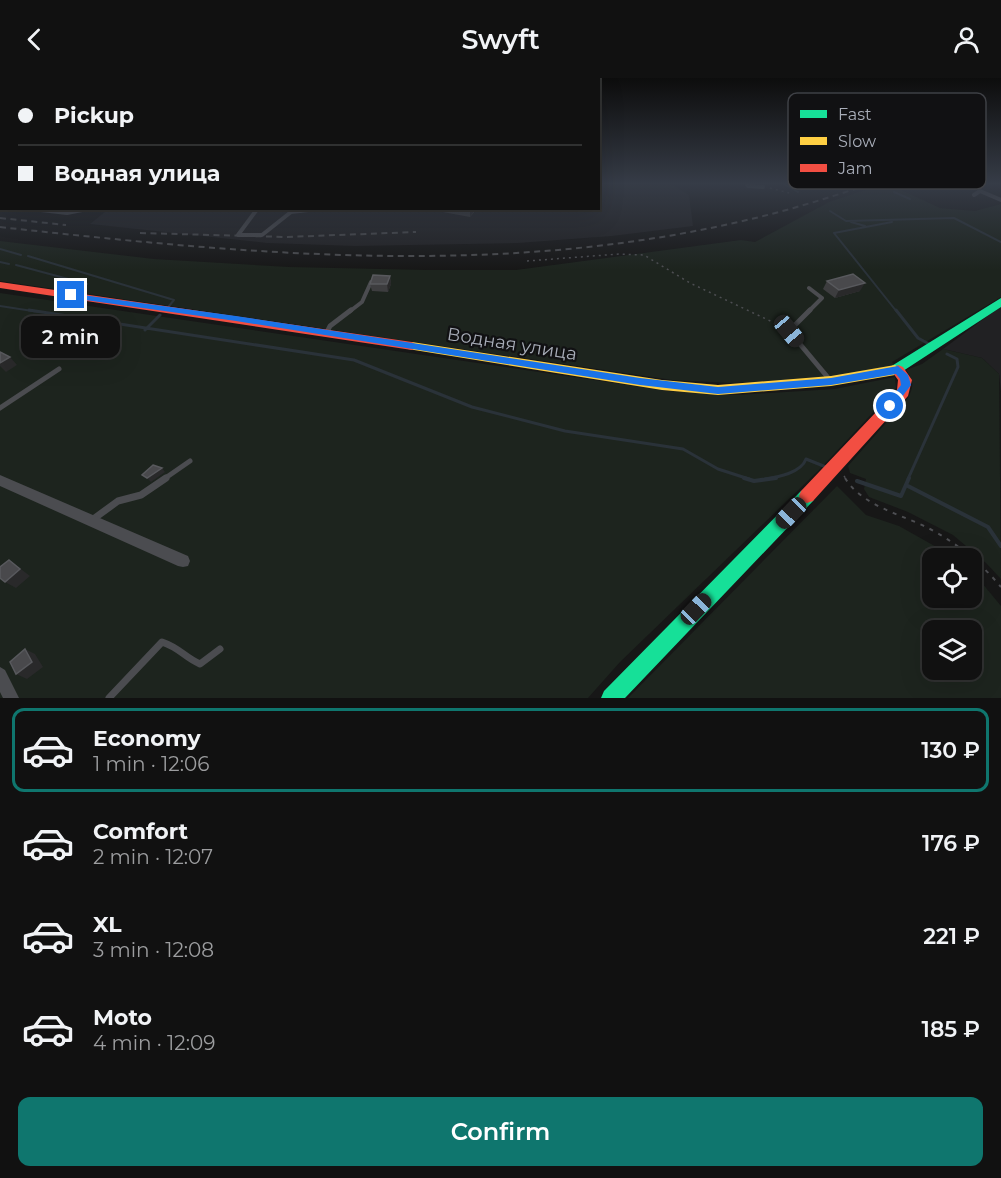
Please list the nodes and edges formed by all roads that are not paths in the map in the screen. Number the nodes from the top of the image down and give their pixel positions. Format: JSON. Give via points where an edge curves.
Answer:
{"nodes":[{"id":1,"x":255,"y":212,"type":"edge"},
{"id":2,"x":292,"y":212,"type":"edge"},
{"id":3,"x":371,"y":282,"type":"edge"},
{"id":4,"x":0,"y":285,"type":"edge"},
{"id":5,"x":809,"y":288,"type":"dead end"},
{"id":6,"x":1001,"y":302,"type":"edge"},
{"id":7,"x":326,"y":334,"type":"junction"},
{"id":8,"x":60,"y":369,"type":"dead end"},
{"id":9,"x":898,"y":370,"type":"junction"},
{"id":10,"x":831,"y":381,"type":"junction"},
{"id":11,"x":0,"y":408,"type":"edge"},
{"id":12,"x":190,"y":460,"type":"dead end"},
{"id":13,"x":0,"y":480,"type":"edge"},
{"id":14,"x":91,"y":520,"type":"junction"},
{"id":15,"x":183,"y":561,"type":"dead end"},
{"id":16,"x":220,"y":649,"type":"dead end"},
{"id":17,"x":0,"y":675,"type":"edge"},
{"id":18,"x":11,"y":698,"type":"edge"},
{"id":19,"x":109,"y":698,"type":"edge"},
{"id":20,"x":610,"y":698,"type":"edge"}],
"edges":[{"from":1,"to":2,"type":"lane","via":[[238,235],[262,235]]},
{"from":3,"to":7,"type":"lane","via":[[362,302],[330,326]]},
{"from":4,"to":7,"type":"street","name":"Водная улица"},
{"from":5,"to":10,"type":"lane","via":[[822,298],[789,331]]},
{"from":6,"to":9,"type":"street","name":"Водная улица"},
{"from":7,"to":10,"type":"street","name":"Водная улица","via":[[662,385],[718,390]]},
{"from":8,"to":11,"type":"lane"},
{"from":9,"to":10,"type":"street","name":"Водная улица"},
{"from":9,"to":20,"type":"street","via":[[905,378],[903,392]]},
{"from":12,"to":14,"type":"lane","via":[[141,495],[118,501]]},
{"from":13,"to":14,"type":"street"},
{"from":14,"to":15,"type":"street"},
{"from":16,"to":19,"type":"lane","via":[[200,664],[188,659],[179,648],[162,642]]},
{"from":17,"to":18,"type":"street"}]}
